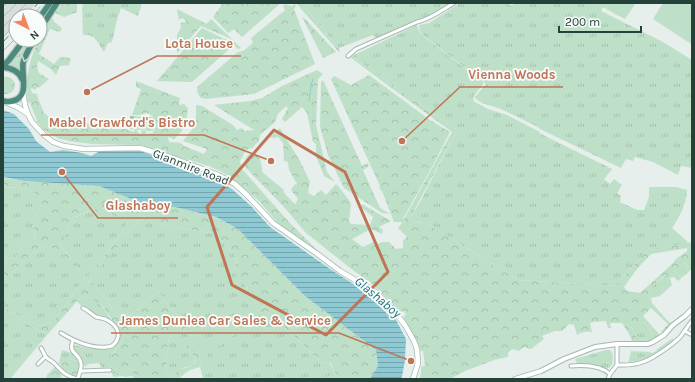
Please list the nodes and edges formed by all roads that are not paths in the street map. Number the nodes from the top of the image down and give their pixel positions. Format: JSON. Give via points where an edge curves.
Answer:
{"nodes":[{"id":1,"x":58,"y":3,"type":"edge"},
{"id":2,"x":454,"y":3,"type":"edge"},
{"id":3,"x":48,"y":17,"type":"edge"},
{"id":4,"x":18,"y":48,"type":"edge"},
{"id":5,"x":30,"y":48,"type":"edge"},
{"id":6,"x":348,"y":56,"type":"dead end"},
{"id":7,"x":3,"y":66,"type":"edge"},
{"id":8,"x":23,"y":80,"type":"junction"},
{"id":9,"x":23,"y":90,"type":"junction"},
{"id":10,"x":4,"y":101,"type":"edge"},
{"id":11,"x":28,"y":114,"type":"junction"},
{"id":12,"x":83,"y":308,"type":"dead end"},
{"id":13,"x":692,"y":309,"type":"edge"},
{"id":14,"x":692,"y":320,"type":"edge"},
{"id":15,"x":685,"y":331,"type":"junction"},
{"id":16,"x":61,"y":333,"type":"dead end"},
{"id":17,"x":690,"y":334,"type":"dead end"},
{"id":18,"x":74,"y":340,"type":"junction"},
{"id":19,"x":616,"y":344,"type":"junction"},
{"id":20,"x":41,"y":348,"type":"dead end"},
{"id":21,"x":46,"y":357,"type":"junction"},
{"id":22,"x":575,"y":361,"type":"dead end"},
{"id":23,"x":38,"y":364,"type":"dead end"},
{"id":24,"x":617,"y":366,"type":"junction"},
{"id":25,"x":110,"y":370,"type":"dead end"},
{"id":26,"x":81,"y":371,"type":"junction"},
{"id":27,"x":610,"y":374,"type":"junction"},
{"id":28,"x":78,"y":379,"type":"edge"},
{"id":29,"x":413,"y":379,"type":"edge"},
{"id":30,"x":515,"y":379,"type":"edge"},
{"id":31,"x":608,"y":379,"type":"edge"}],
"edges":[{"from":1,"to":3,"type":"highway"},
{"from":2,"to":6,"type":"street","via":[[430,18],[356,49]]},
{"from":4,"to":7,"type":"highway"},
{"from":5,"to":8,"type":"highway","one_way":true,"via":[[23,63]]},
{"from":7,"to":8,"type":"highway","via":[[14,70]]},
{"from":8,"to":9,"type":"highway"},
{"from":9,"to":10,"type":"highway","via":[[12,102]]},
{"from":9,"to":11,"type":"main road","name":"Glanmire Road"},
{"from":10,"to":11,"type":"main road"},
{"from":11,"to":29,"type":"main road","name":"Glanmire Road","via":[[44,135],[64,146],[84,149],[140,148],[216,174],[235,184],[273,223],[340,271],[377,293],[394,310],[414,341],[418,363]]},
{"from":12,"to":18,"type":"street","via":[[87,309],[87,313],[107,320],[116,328],[116,342],[112,346],[103,347]]},
{"from":13,"to":19,"type":"street","via":[[664,335],[650,344]]},
{"from":14,"to":15,"type":"street"},
{"from":15,"to":17,"type":"street"},
{"from":15,"to":24,"type":"street","via":[[677,340],[648,360],[629,366]]},
{"from":16,"to":18,"type":"street"},
{"from":18,"to":26,"type":"street","via":[[71,347],[80,360]]},
{"from":19,"to":24,"type":"street"},
{"from":19,"to":30,"type":"street","via":[[588,349],[541,371]]},
{"from":20,"to":21,"type":"street"},
{"from":21,"to":23,"type":"street"},
{"from":21,"to":28,"type":"street","via":[[67,376]]},
{"from":22,"to":27,"type":"street","via":[[572,366],[598,368]]},
{"from":24,"to":27,"type":"street"},
{"from":25,"to":26,"type":"street"},
{"from":26,"to":28,"type":"street"},
{"from":27,"to":31,"type":"street"}]}
